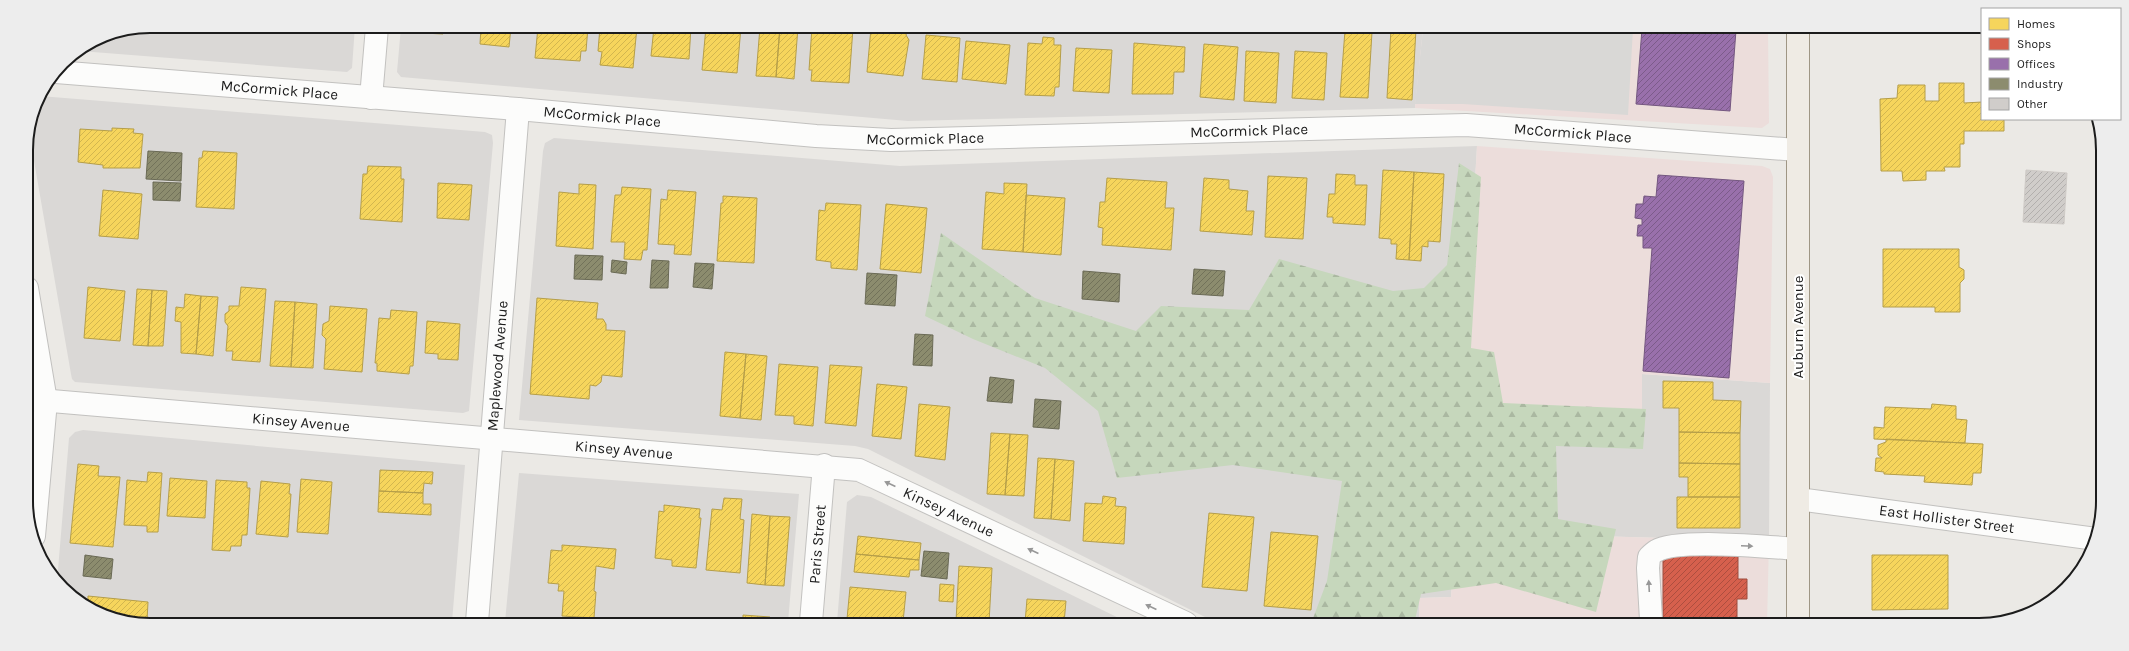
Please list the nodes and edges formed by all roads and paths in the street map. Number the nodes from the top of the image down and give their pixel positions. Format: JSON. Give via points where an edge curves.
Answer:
{"nodes":[{"id":1,"x":376,"y":33,"type":"edge"},
{"id":2,"x":1798,"y":33,"type":"edge"},
{"id":3,"x":62,"y":73,"type":"edge"},
{"id":4,"x":371,"y":98,"type":"junction"},
{"id":5,"x":518,"y":109,"type":"junction"},
{"id":6,"x":1797,"y":150,"type":"junction"},
{"id":7,"x":33,"y":355,"type":"edge"},
{"id":8,"x":37,"y":400,"type":"edge"},
{"id":9,"x":493,"y":440,"type":"junction"},
{"id":10,"x":824,"y":465,"type":"junction"},
{"id":11,"x":1798,"y":499,"type":"junction"},
{"id":12,"x":34,"y":519,"type":"edge"},
{"id":13,"x":2090,"y":538,"type":"edge"},
{"id":14,"x":1798,"y":549,"type":"junction"},
{"id":15,"x":477,"y":618,"type":"edge"},
{"id":16,"x":811,"y":618,"type":"edge"},
{"id":17,"x":1175,"y":618,"type":"edge"},
{"id":18,"x":1651,"y":618,"type":"edge"},
{"id":19,"x":1798,"y":618,"type":"edge"}],
"edges":[{"from":1,"to":4,"type":"street"},
{"from":2,"to":6,"type":"main road","name":"Auburn Avenue"},
{"from":3,"to":4,"type":"street","name":"McCormick Place"},
{"from":4,"to":5,"type":"street","name":"McCormick Place"},
{"from":5,"to":6,"type":"street","name":"McCormick Place","via":[[816,136],[891,140],[1466,125]]},
{"from":5,"to":9,"type":"street","name":"Maplewood Avenue"},
{"from":6,"to":11,"type":"main road","name":"Auburn Avenue"},
{"from":7,"to":8,"type":"street"},
{"from":8,"to":9,"type":"street","name":"Kinsey Avenue"},
{"from":8,"to":12,"type":"street"},
{"from":9,"to":10,"type":"street","name":"Kinsey Avenue"},
{"from":9,"to":15,"type":"street","name":"Maplewood Avenue"},
{"from":10,"to":16,"type":"street","name":"Paris Street"},
{"from":17,"to":10,"type":"street","name":"Kinsey Avenue","one_way":true,"via":[[859,470]]},
{"from":11,"to":13,"type":"street","name":"East Hollister Street"},
{"from":11,"to":14,"type":"main road","name":"Auburn Avenue"},
{"from":18,"to":14,"type":"street","one_way":true,"via":[[1648,568],[1649,557],[1657,550],[1690,545]]},
{"from":14,"to":19,"type":"main road","name":"Auburn Avenue"}]}
